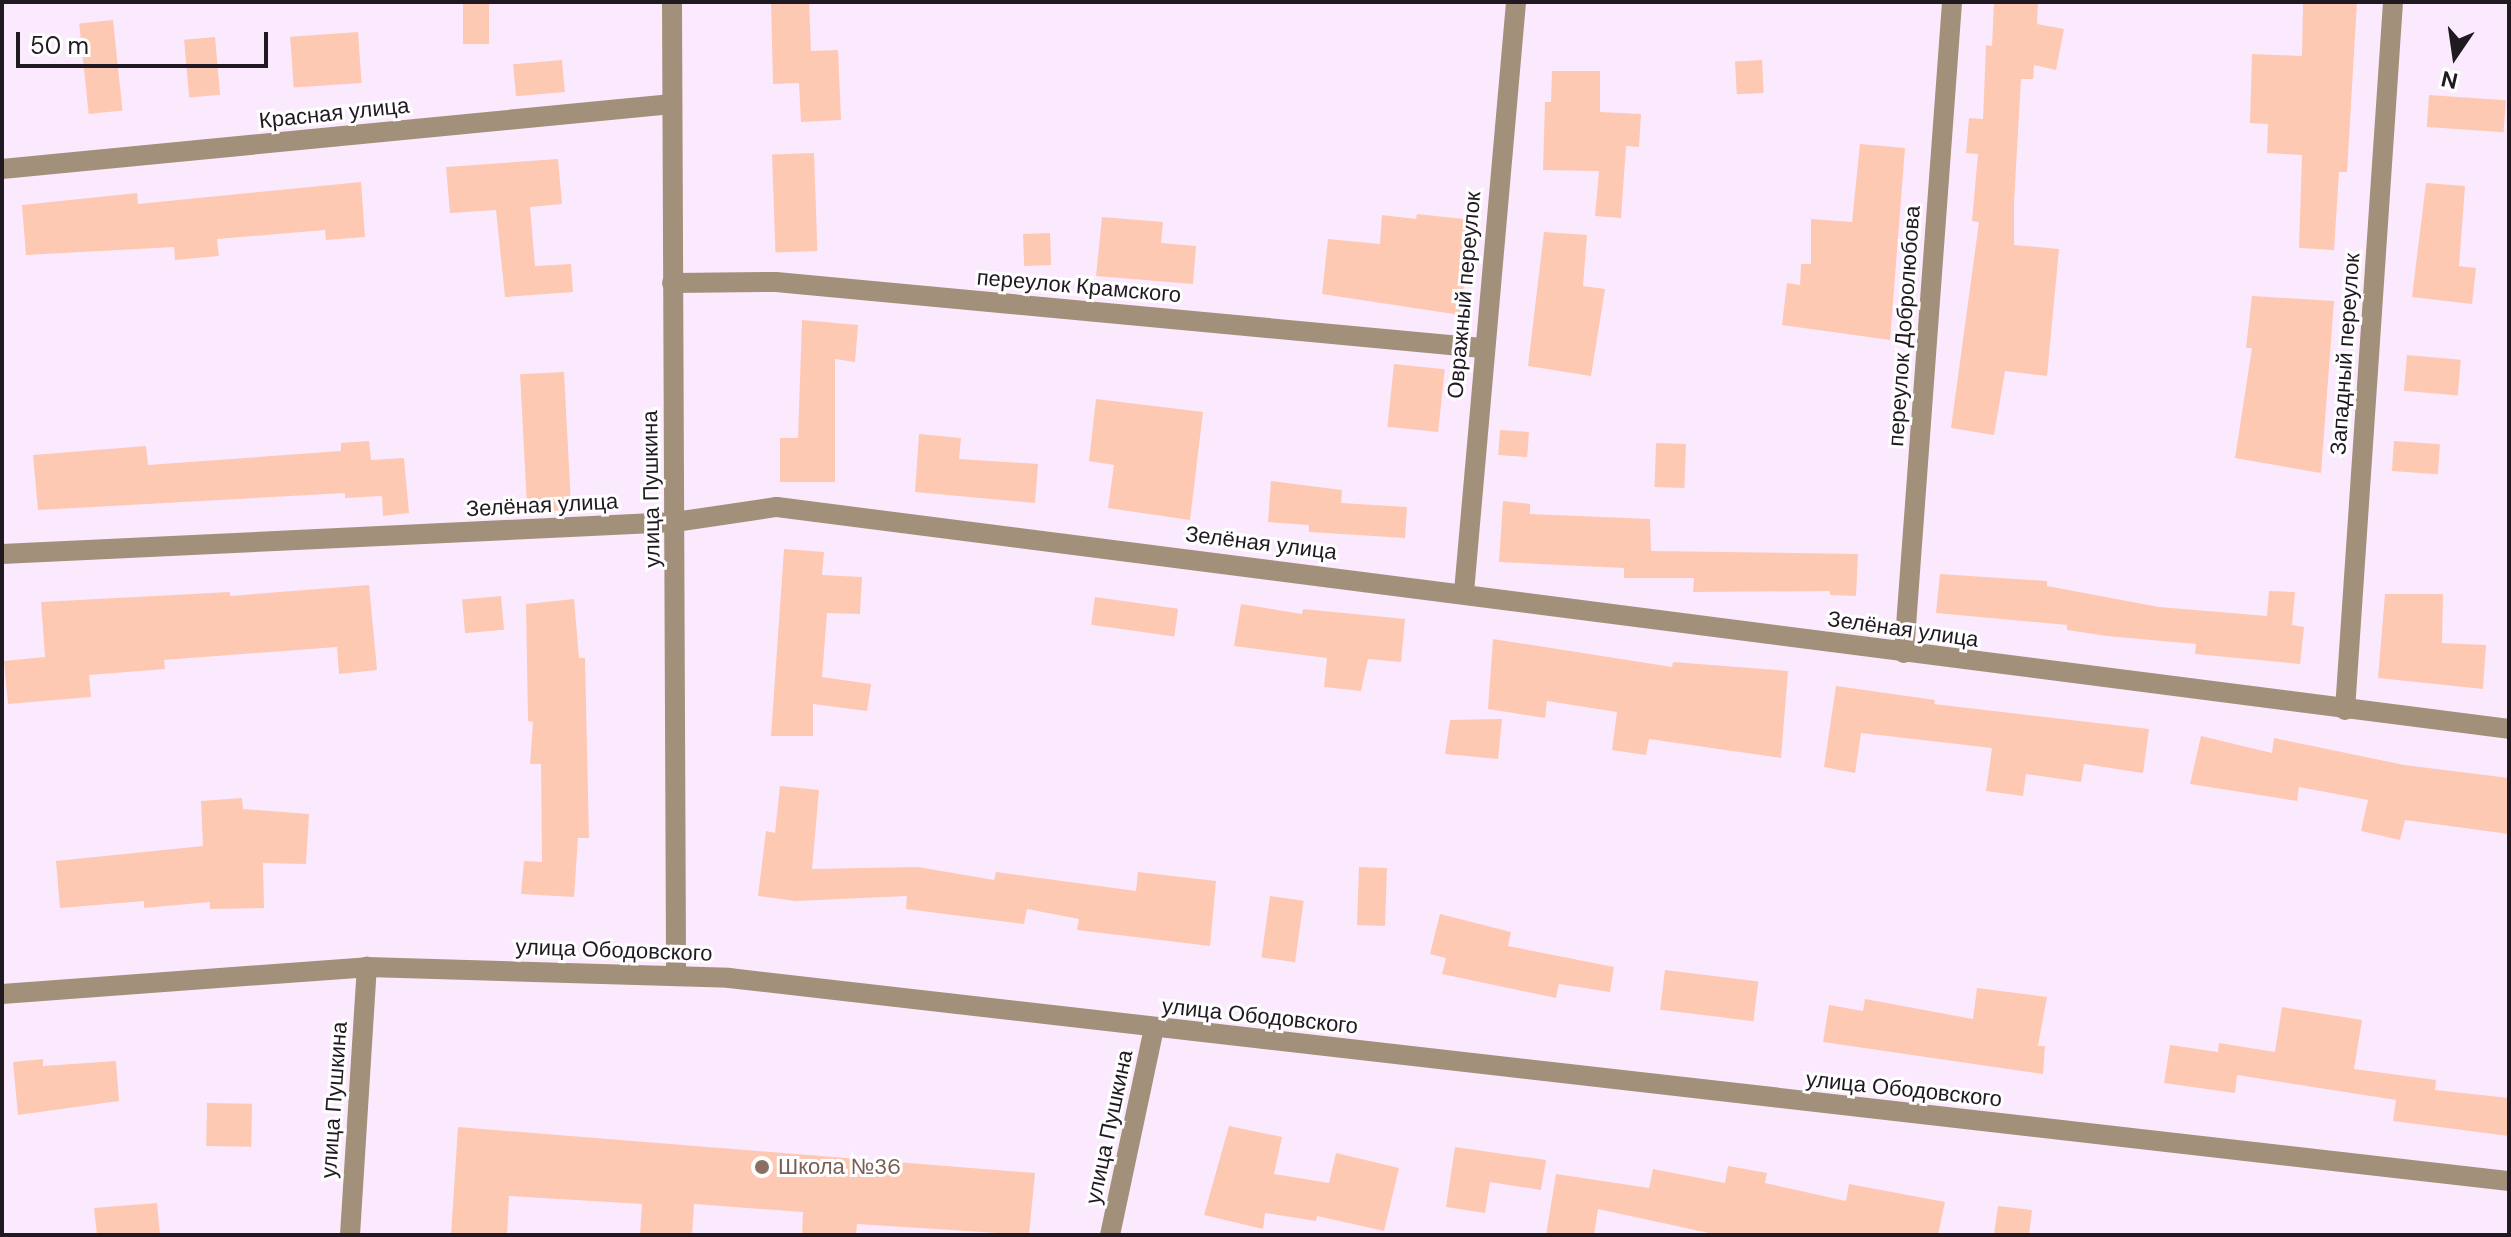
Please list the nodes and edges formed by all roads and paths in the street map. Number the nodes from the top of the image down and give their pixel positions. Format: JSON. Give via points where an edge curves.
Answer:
{"nodes":[{"id":1,"x":672,"y":2,"type":"edge"},
{"id":2,"x":1516,"y":2,"type":"edge"},
{"id":3,"x":1952,"y":2,"type":"edge"},
{"id":4,"x":2393,"y":2,"type":"edge"},
{"id":5,"x":672,"y":104,"type":"junction"},
{"id":6,"x":2,"y":169,"type":"edge"},
{"id":7,"x":672,"y":283,"type":"junction"},
{"id":8,"x":1482,"y":348,"type":"junction"},
{"id":9,"x":675,"y":522,"type":"junction"},
{"id":10,"x":2,"y":554,"type":"edge"},
{"id":11,"x":1464,"y":592,"type":"junction"},
{"id":12,"x":1904,"y":653,"type":"junction"},
{"id":13,"x":2345,"y":710,"type":"junction"},
{"id":14,"x":2509,"y":729,"type":"edge"},
{"id":15,"x":367,"y":967,"type":"junction"},
{"id":16,"x":676,"y":976,"type":"junction"},
{"id":17,"x":2,"y":994,"type":"edge"},
{"id":18,"x":1154,"y":1028,"type":"junction"},
{"id":19,"x":2509,"y":1181,"type":"edge"},
{"id":20,"x":350,"y":1235,"type":"edge"},
{"id":21,"x":1110,"y":1235,"type":"edge"}],
"edges":[{"from":1,"to":5,"type":"street","name":"улица Пушкина"},
{"from":2,"to":8,"type":"street","name":"Овражный переулок"},
{"from":3,"to":12,"type":"street","name":"переулок Добролюбова"},
{"from":4,"to":13,"type":"street","name":"Западный переулок"},
{"from":5,"to":6,"type":"street","name":"Красная улица"},
{"from":5,"to":7,"type":"street","name":"улица Пушкина"},
{"from":7,"to":8,"type":"street","name":"переулок Крамского","via":[[776,282]]},
{"from":7,"to":9,"type":"street","name":"улица Пушкина"},
{"from":8,"to":11,"type":"street","name":"Овражный переулок"},
{"from":9,"to":10,"type":"street","name":"Зелёная улица"},
{"from":9,"to":11,"type":"street","name":"Зелёная улица","via":[[777,507]]},
{"from":9,"to":16,"type":"street","name":"улица Пушкина"},
{"from":11,"to":12,"type":"street","name":"Зелёная улица"},
{"from":12,"to":13,"type":"street","name":"Зелёная улица"},
{"from":13,"to":14,"type":"street","name":"Зелёная улица"},
{"from":15,"to":16,"type":"street","name":"улица Ободовского"},
{"from":15,"to":17,"type":"street","name":"улица Ободовского"},
{"from":15,"to":20,"type":"street","name":"улица Пушкина"},
{"from":16,"to":18,"type":"street","name":"улица Ободовского"},
{"from":18,"to":19,"type":"street","name":"улица Ободовского"},
{"from":18,"to":21,"type":"street","name":"улица Пушкина"}]}
